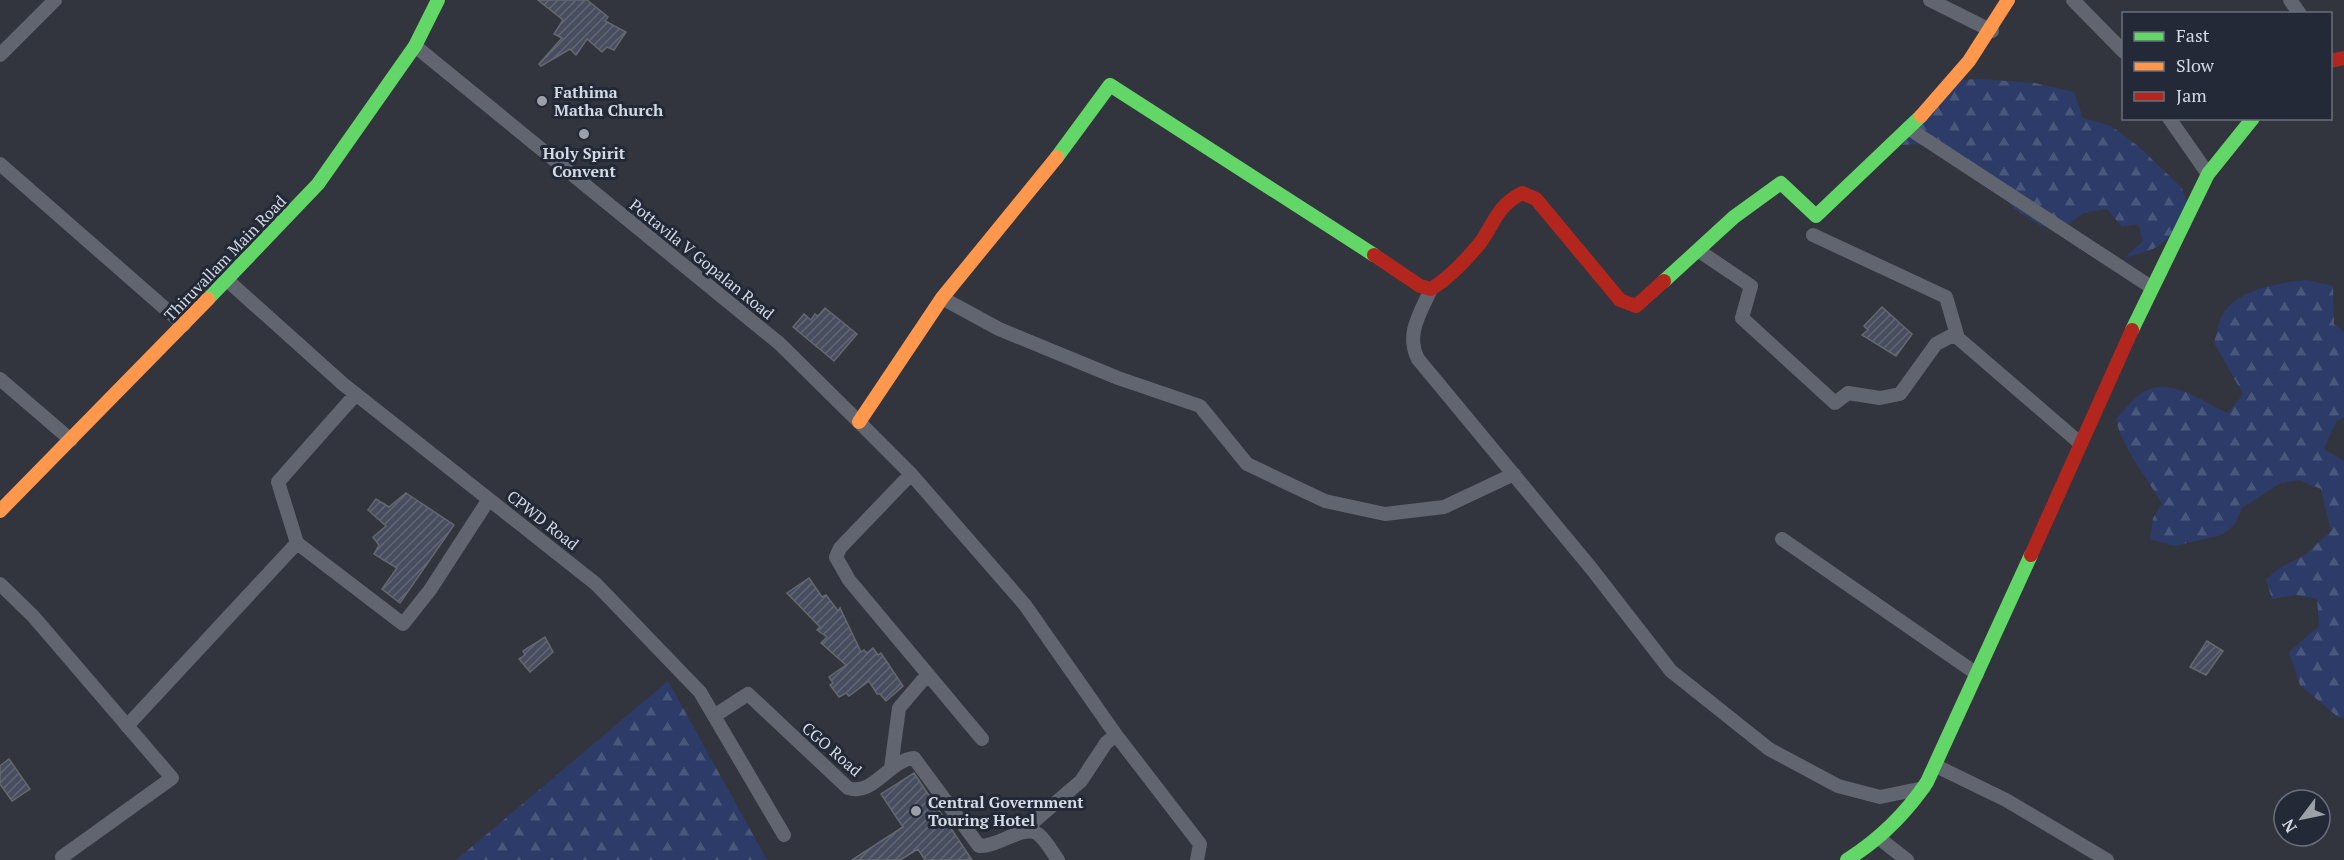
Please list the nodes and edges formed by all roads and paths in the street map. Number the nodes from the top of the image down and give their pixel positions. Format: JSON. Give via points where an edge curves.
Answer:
{"nodes":[{"id":1,"x":55,"y":0,"type":"edge"},
{"id":2,"x":438,"y":0,"type":"edge"},
{"id":3,"x":1930,"y":0,"type":"edge"},
{"id":4,"x":2008,"y":0,"type":"edge"},
{"id":5,"x":2073,"y":0,"type":"edge"},
{"id":6,"x":1992,"y":31,"type":"junction"},
{"id":7,"x":415,"y":46,"type":"junction"},
{"id":8,"x":2122,"y":50,"type":"edge"},
{"id":9,"x":0,"y":55,"type":"edge"},
{"id":10,"x":2170,"y":120,"type":"edge"},
{"id":11,"x":2251,"y":120,"type":"edge"},
{"id":12,"x":1908,"y":128,"type":"junction"},
{"id":13,"x":0,"y":164,"type":"edge"},
{"id":14,"x":2208,"y":174,"type":"junction"},
{"id":15,"x":1813,"y":235,"type":"dead end"},
{"id":16,"x":1699,"y":251,"type":"junction"},
{"id":17,"x":227,"y":280,"type":"junction"},
{"id":18,"x":2151,"y":287,"type":"junction"},
{"id":19,"x":1431,"y":289,"type":"junction"},
{"id":20,"x":942,"y":298,"type":"junction"},
{"id":21,"x":184,"y":325,"type":"junction"},
{"id":22,"x":1958,"y":338,"type":"junction"},
{"id":23,"x":0,"y":379,"type":"edge"},
{"id":24,"x":356,"y":394,"type":"junction"},
{"id":25,"x":859,"y":422,"type":"junction"},
{"id":26,"x":71,"y":440,"type":"junction"},
{"id":27,"x":2081,"y":444,"type":"junction"},
{"id":28,"x":911,"y":474,"type":"junction"},
{"id":29,"x":1514,"y":474,"type":"junction"},
{"id":30,"x":489,"y":499,"type":"junction"},
{"id":31,"x":0,"y":511,"type":"edge"},
{"id":32,"x":1782,"y":539,"type":"dead end"},
{"id":33,"x":297,"y":543,"type":"junction"},
{"id":34,"x":0,"y":584,"type":"edge"},
{"id":35,"x":928,"y":674,"type":"junction"},
{"id":36,"x":1977,"y":674,"type":"junction"},
{"id":37,"x":714,"y":716,"type":"junction"},
{"id":38,"x":127,"y":726,"type":"junction"},
{"id":39,"x":1116,"y":735,"type":"junction"},
{"id":40,"x":982,"y":739,"type":"dead end"},
{"id":41,"x":1936,"y":766,"type":"junction"},
{"id":42,"x":891,"y":768,"type":"junction"},
{"id":43,"x":1924,"y":788,"type":"junction"},
{"id":44,"x":1024,"y":830,"type":"junction"},
{"id":45,"x":784,"y":835,"type":"dead end"},
{"id":46,"x":1880,"y":839,"type":"junction"},
{"id":47,"x":62,"y":857,"type":"dead end"},
{"id":48,"x":1059,"y":860,"type":"edge"},
{"id":49,"x":1197,"y":860,"type":"edge"},
{"id":50,"x":1847,"y":860,"type":"edge"},
{"id":51,"x":1907,"y":860,"type":"edge"},
{"id":52,"x":2107,"y":860,"type":"edge"}],
"edges":[{"from":1,"to":9,"type":"street"},
{"from":2,"to":7,"type":"street","name":"Thiruvallam Main Road"},
{"from":3,"to":6,"type":"street"},
{"from":4,"to":6,"type":"street"},
{"from":5,"to":8,"type":"street"},
{"from":6,"to":12,"type":"street","via":[[1941,97]]},
{"from":7,"to":17,"type":"street","name":"Thiruvallam Main Road","via":[[318,184]]},
{"from":7,"to":25,"type":"street","name":"Pottavila V Gopalan Road","via":[[780,344]]},
{"from":10,"to":14,"type":"street"},
{"from":11,"to":14,"type":"street"},
{"from":12,"to":16,"type":"street","via":[[1816,216],[1781,183],[1734,217]]},
{"from":12,"to":18,"type":"street"},
{"from":13,"to":21,"type":"street"},
{"from":14,"to":18,"type":"street"},
{"from":15,"to":22,"type":"street","via":[[1946,297]]},
{"from":16,"to":19,"type":"street","via":[[1636,306],[1620,300],[1536,199],[1522,193],[1506,201],[1479,244]]},
{"from":16,"to":22,"type":"street","via":[[1751,286],[1742,318],[1834,403],[1848,393],[1880,398],[1900,394],[1936,344],[1951,336]]},
{"from":17,"to":21,"type":"street","name":"Thiruvallam Main Road"},
{"from":17,"to":24,"type":"street","name":"CPWD Road"},
{"from":18,"to":27,"type":"street"},
{"from":19,"to":20,"type":"street","via":[[1420,286],[1110,85],[1044,174]]},
{"from":19,"to":29,"type":"street","via":[[1413,331],[1412,349]]},
{"from":20,"to":25,"type":"street"},
{"from":20,"to":29,"type":"street","via":[[999,329],[1118,378],[1200,406],[1247,464],[1325,501],[1384,514],[1444,507]]},
{"from":21,"to":26,"type":"street","name":"Thiruvallam Main Road"},
{"from":22,"to":27,"type":"street"},
{"from":23,"to":26,"type":"street"},
{"from":24,"to":30,"type":"street","name":"CPWD Road"},
{"from":24,"to":33,"type":"street","via":[[278,482]]},
{"from":25,"to":28,"type":"street","name":"Pottavila V Gopalan Road"},
{"from":26,"to":31,"type":"street","name":"Thiruvallam Main Road"},
{"from":27,"to":36,"type":"street"},
{"from":28,"to":35,"type":"street","via":[[840,548],[836,557],[849,580]]},
{"from":28,"to":39,"type":"street","name":"Pottavila V Gopalan Road","via":[[1025,605]]},
{"from":29,"to":43,"type":"street","via":[[1671,671],[1769,749],[1859,794],[1880,797]]},
{"from":30,"to":33,"type":"street","via":[[403,624]]},
{"from":30,"to":37,"type":"street","name":"CPWD Road","via":[[596,584],[700,692]]},
{"from":32,"to":36,"type":"street"},
{"from":33,"to":38,"type":"street"},
{"from":34,"to":38,"type":"street","via":[[33,616]]},
{"from":35,"to":40,"type":"street"},
{"from":35,"to":42,"type":"street","via":[[899,708]]},
{"from":36,"to":41,"type":"street"},
{"from":37,"to":42,"type":"street","name":"CGO Road","via":[[748,694],[848,788],[857,791]]},
{"from":37,"to":45,"type":"street","name":"CPWD Road"},
{"from":38,"to":47,"type":"street","via":[[172,778]]},
{"from":39,"to":44,"type":"street","via":[[1106,743],[1081,781]]},
{"from":39,"to":49,"type":"street","name":"Pottavila V Gopalan Road","via":[[1200,844]]},
{"from":41,"to":43,"type":"street"},
{"from":41,"to":52,"type":"street","via":[[2006,800]]},
{"from":42,"to":44,"type":"street","name":"CGO Road","via":[[914,758],[979,846],[990,847]]},
{"from":43,"to":46,"type":"street","via":[[1916,802]]},
{"from":44,"to":48,"type":"street","via":[[1037,834]]},
{"from":46,"to":50,"type":"street"},
{"from":46,"to":51,"type":"street"}]}
